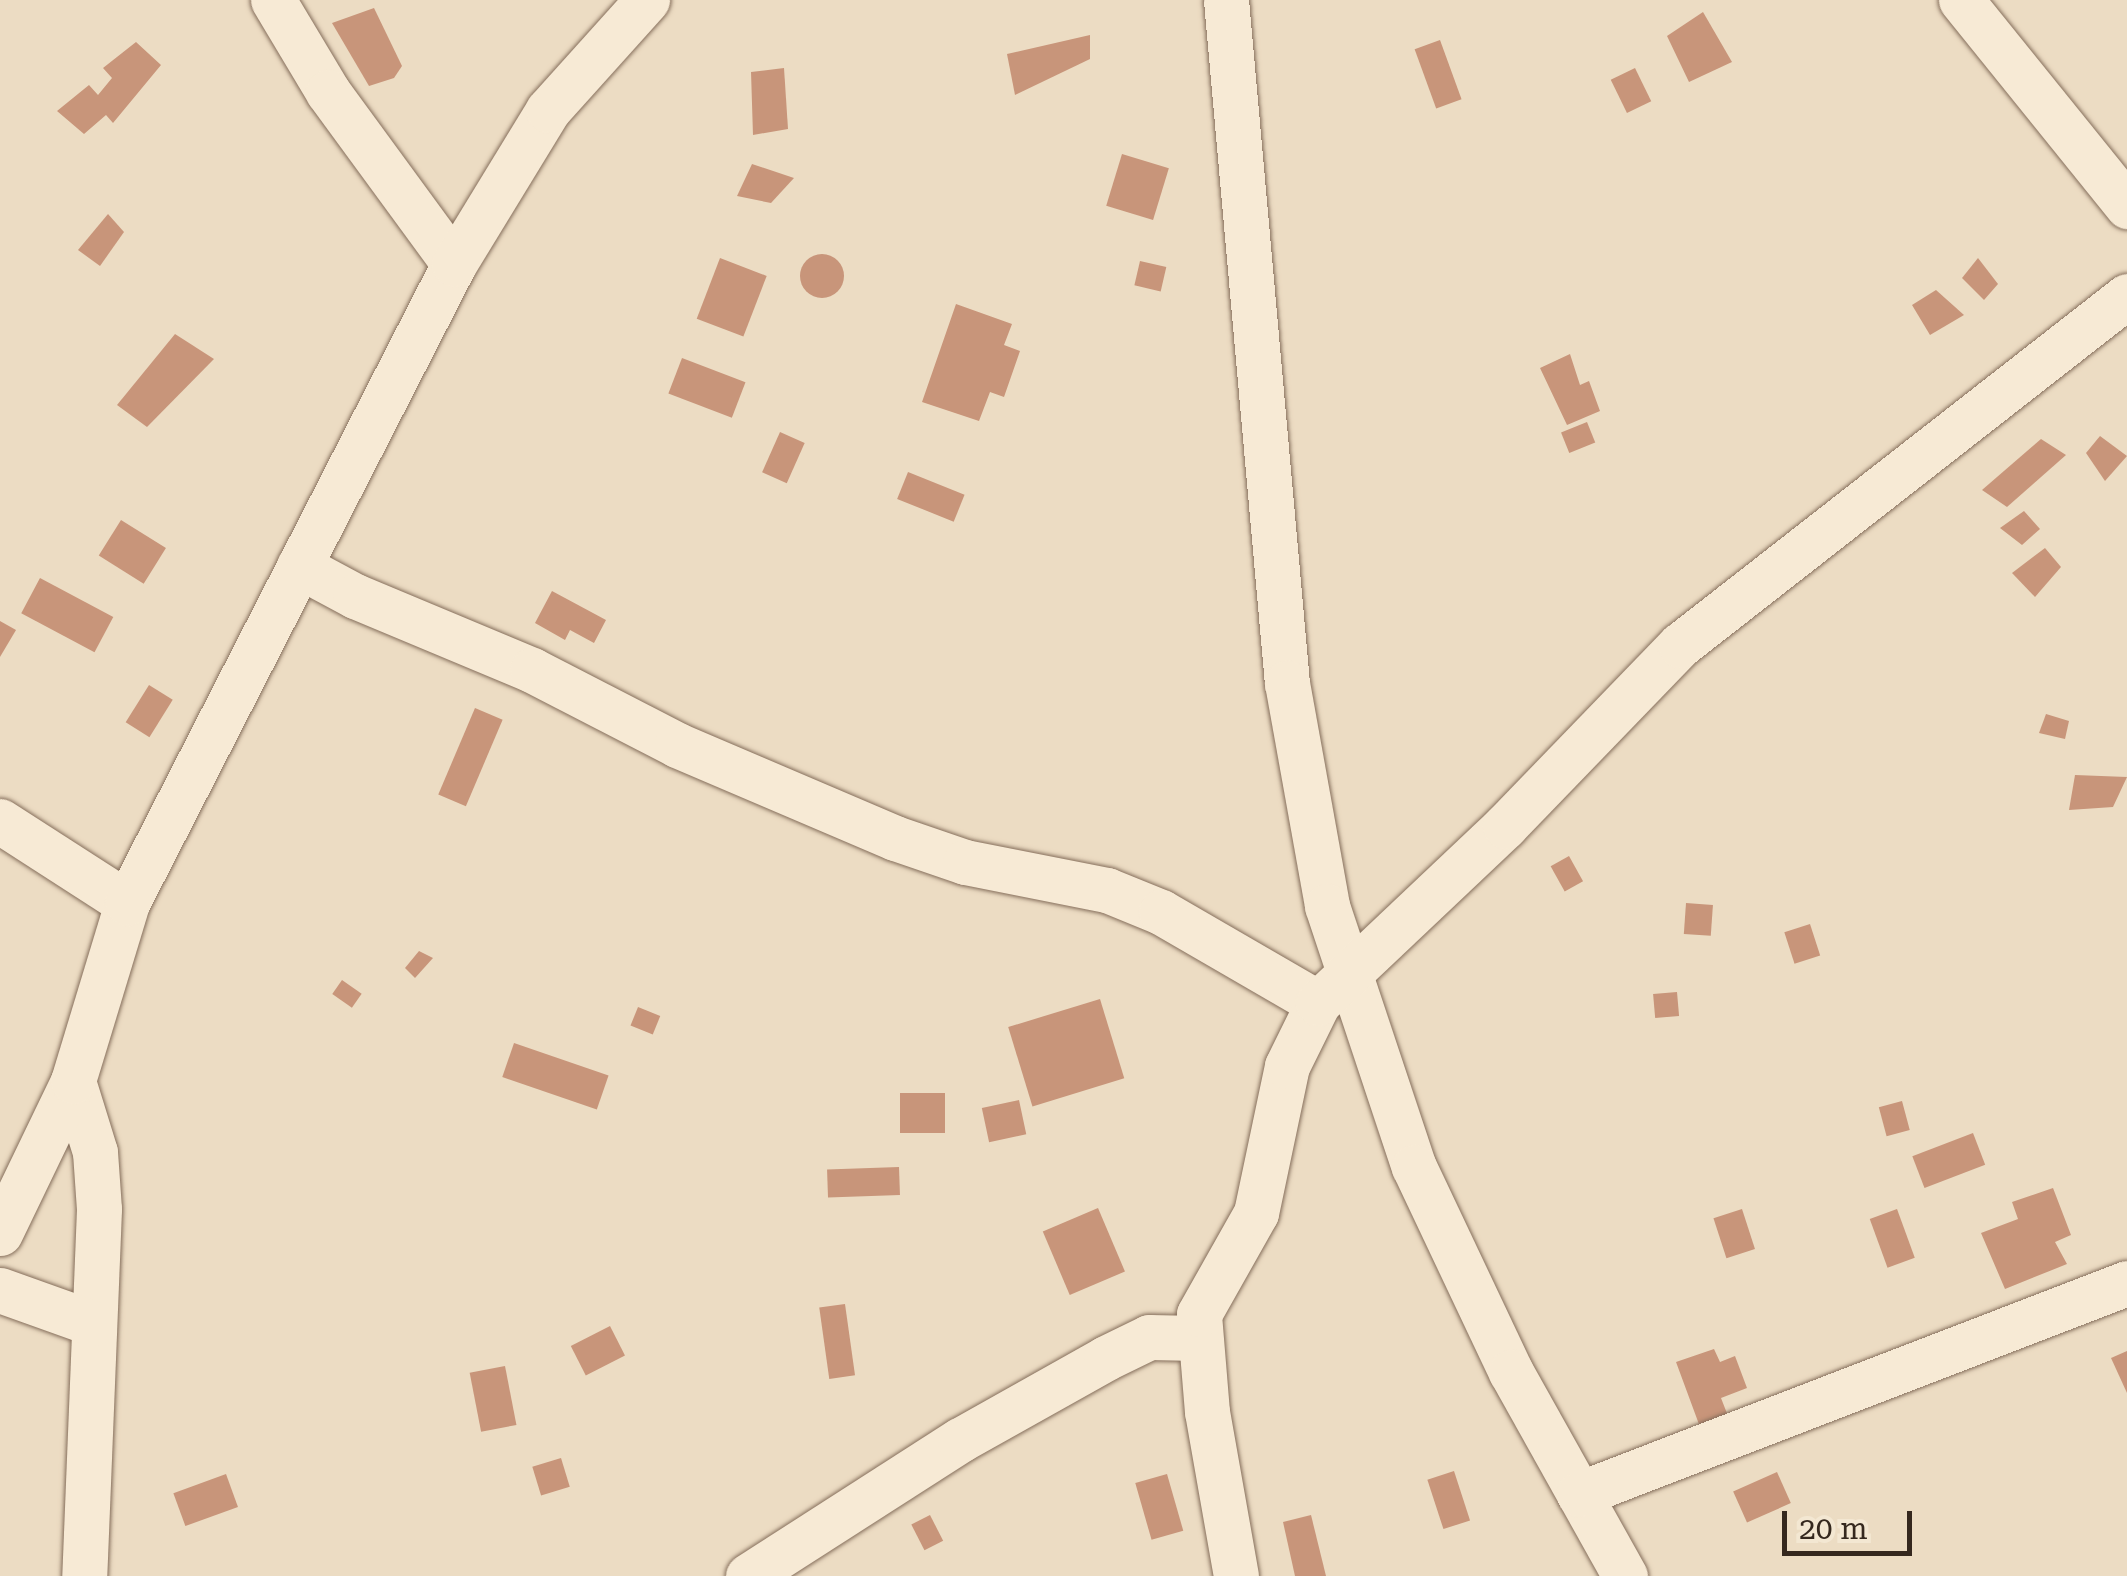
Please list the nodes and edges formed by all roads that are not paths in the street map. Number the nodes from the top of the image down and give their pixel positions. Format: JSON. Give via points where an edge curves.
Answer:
{"nodes":[{"id":1,"x":274,"y":0,"type":"edge"},
{"id":2,"x":647,"y":0,"type":"edge"},
{"id":3,"x":1226,"y":0,"type":"edge"},
{"id":4,"x":1961,"y":0,"type":"edge"},
{"id":5,"x":2127,"y":206,"type":"edge"},
{"id":6,"x":454,"y":264,"type":"junction"},
{"id":7,"x":2127,"y":296,"type":"edge"},
{"id":8,"x":299,"y":566,"type":"junction"},
{"id":9,"x":0,"y":821,"type":"edge"},
{"id":10,"x":127,"y":902,"type":"junction"},
{"id":11,"x":1333,"y":989,"type":"junction"},
{"id":12,"x":73,"y":1080,"type":"junction"},
{"id":13,"x":0,"y":1233,"type":"edge"},
{"id":14,"x":2127,"y":1283,"type":"edge"},
{"id":15,"x":0,"y":1290,"type":"edge"},
{"id":16,"x":92,"y":1323,"type":"junction"},
{"id":17,"x":1198,"y":1338,"type":"junction"},
{"id":18,"x":1579,"y":1494,"type":"junction"},
{"id":19,"x":84,"y":1576,"type":"edge"},
{"id":20,"x":748,"y":1576,"type":"edge"},
{"id":21,"x":1236,"y":1576,"type":"edge"},
{"id":22,"x":1625,"y":1576,"type":"edge"}],
"edges":[{"from":1,"to":6,"type":"street","via":[[328,92]]},
{"from":2,"to":6,"type":"street","via":[[548,110]]},
{"from":3,"to":11,"type":"street","via":[[1287,683],[1327,906]]},
{"from":4,"to":5,"type":"street"},
{"from":6,"to":8,"type":"street"},
{"from":7,"to":11,"type":"street","via":[[1680,645],[1505,826]]},
{"from":8,"to":10,"type":"street"},
{"from":8,"to":11,"type":"street","via":[[895,838],[965,862],[1107,890]]},
{"from":9,"to":10,"type":"street"},
{"from":10,"to":12,"type":"street"},
{"from":11,"to":17,"type":"street","via":[[1286,1066],[1256,1213],[1200,1314]]},
{"from":11,"to":18,"type":"street","via":[[1511,1372]]},
{"from":12,"to":13,"type":"street"},
{"from":12,"to":16,"type":"street","via":[[95,1152],[99,1256]]},
{"from":14,"to":18,"type":"street"},
{"from":15,"to":16,"type":"street"},
{"from":16,"to":19,"type":"street"},
{"from":17,"to":20,"type":"street","via":[[1149,1337],[1106,1358],[960,1440]]},
{"from":17,"to":21,"type":"street"},
{"from":18,"to":22,"type":"street"}]}
